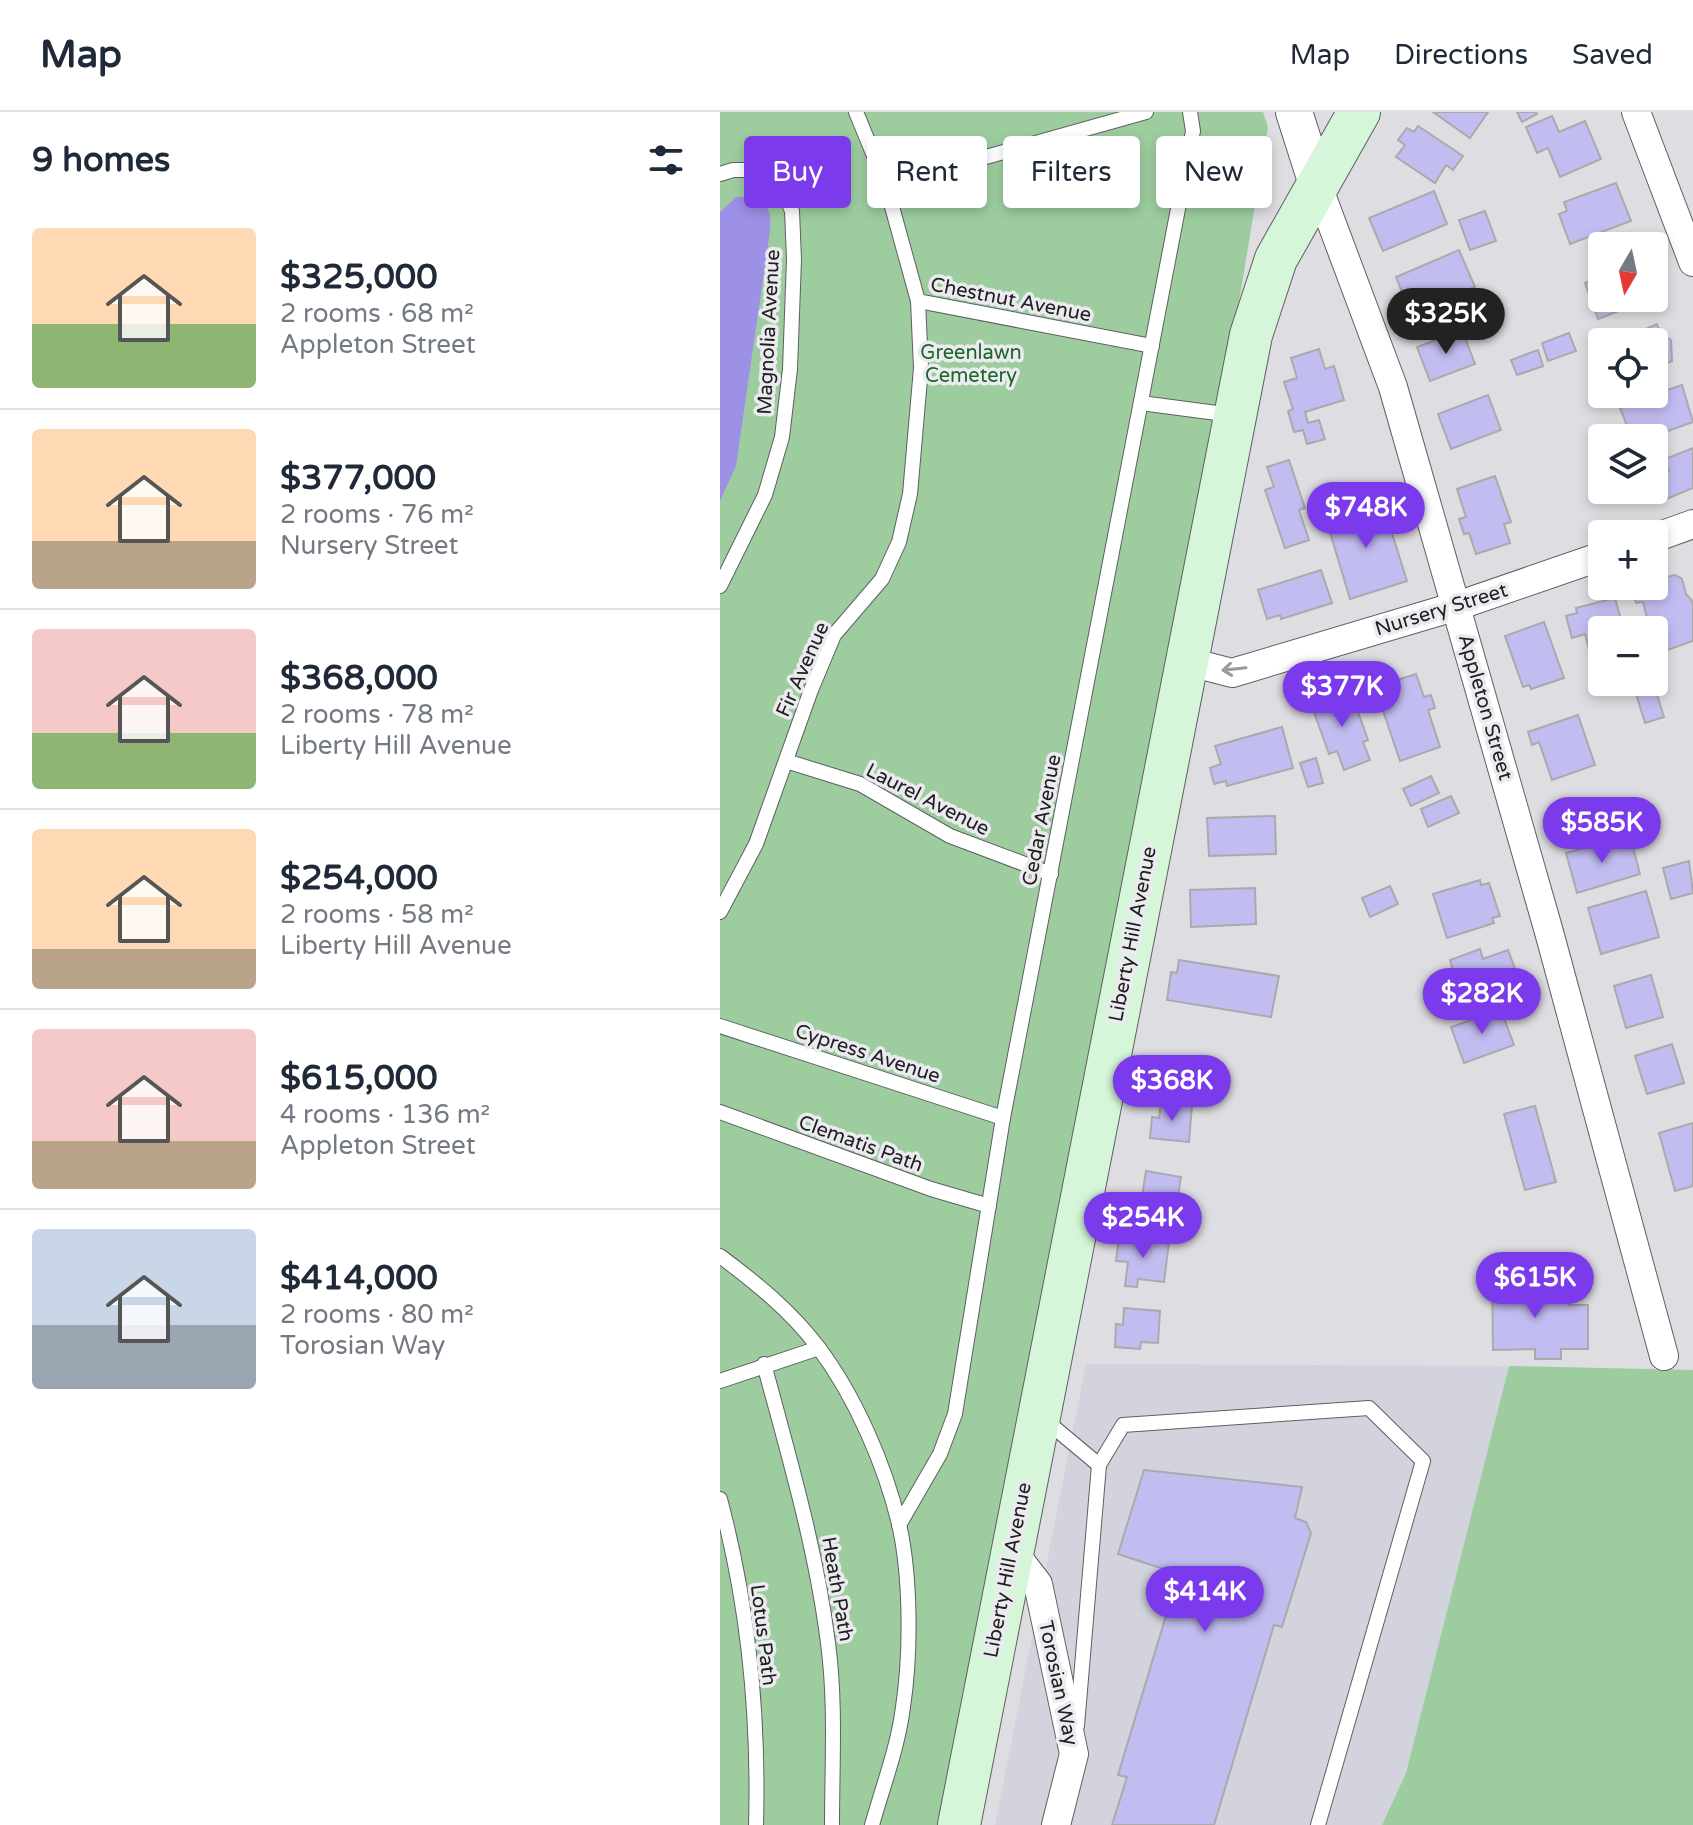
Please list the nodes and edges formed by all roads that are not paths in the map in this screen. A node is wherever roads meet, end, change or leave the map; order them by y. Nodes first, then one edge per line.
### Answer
1 (856, 112) edge
2 (1146, 112) edge
3 (1190, 112) edge
4 (1294, 112) edge
5 (1359, 112) edge
6 (1636, 112) edge
7 (867, 139) edge
8 (987, 157) edge
9 (720, 174) edge
10 (1317, 184) junction
11 (892, 208) edge
12 (1693, 262) edge
13 (918, 301) junction
14 (1152, 346) junction
15 (1141, 403) junction
16 (1235, 416) junction
17 (1693, 524) edge
18 (1668, 533) edge
19 (1588, 561) edge
20 (720, 586) edge
21 (1457, 606) junction
22 (1186, 661) junction
23 (786, 761) junction
24 (1051, 874) junction
25 (720, 912) edge
26 (720, 1026) edge
27 (720, 1112) edge
28 (1003, 1118) junction
29 (989, 1206) junction
30 (720, 1256) edge
31 (819, 1348) junction
32 (1664, 1356) dead end
33 (764, 1364) junction
34 (720, 1381) edge
35 (1038, 1414) junction
36 (1099, 1465) junction
37 (720, 1499) edge
38 (899, 1525) junction
39 (1011, 1549) junction
40 (1074, 1754) junction
41 (756, 1825) edge
42 (832, 1825) edge
43 (872, 1825) edge
44 (959, 1825) edge
45 (1056, 1825) edge
46 (1318, 1825) edge

1 - 7 lane, Chestnut Avenue
2 - 8 lane
3 - 14 lane, Cedar Avenue
4 - 10 street, Appleton Street
5 - 10 main road, Liberty Hill Avenue
6 - 12 street
9 - 20 lane, Magnolia Avenue
10 - 16 main road, Liberty Hill Avenue
10 - 21 street, Appleton Street
11 - 13 lane, Chestnut Avenue
13 - 14 lane, Chestnut Avenue
13 - 23 lane, Fir Avenue
14 - 15 lane, Cedar Avenue
15 - 16 lane
15 - 24 lane, Cedar Avenue
16 - 22 main road, Liberty Hill Avenue
17 - 18 street
19 - 21 street, Nursery Street
21 -> 22 street, Nursery Street
21 - 32 street, Appleton Street
22 - 35 main road, Liberty Hill Avenue
23 - 24 lane, Laurel Avenue
23 - 25 lane, Fir Avenue
24 - 28 lane, Cedar Avenue
26 - 28 lane, Cypress Avenue
27 - 29 lane, Clematis Path
28 - 29 lane, Cedar Avenue
29 - 38 lane, Cedar Avenue
30 - 31 lane
31 - 33 lane
31 - 38 lane
33 - 34 lane
33 - 42 lane, Heath Path
35 - 36 lane
35 - 39 main road, Liberty Hill Avenue
36 - 40 lane
36 - 46 lane
37 - 41 lane, Lotus Path
38 - 43 lane
39 - 40 street, Torosian Way
39 - 44 main road, Liberty Hill Avenue
40 - 45 street, Torosian Way

